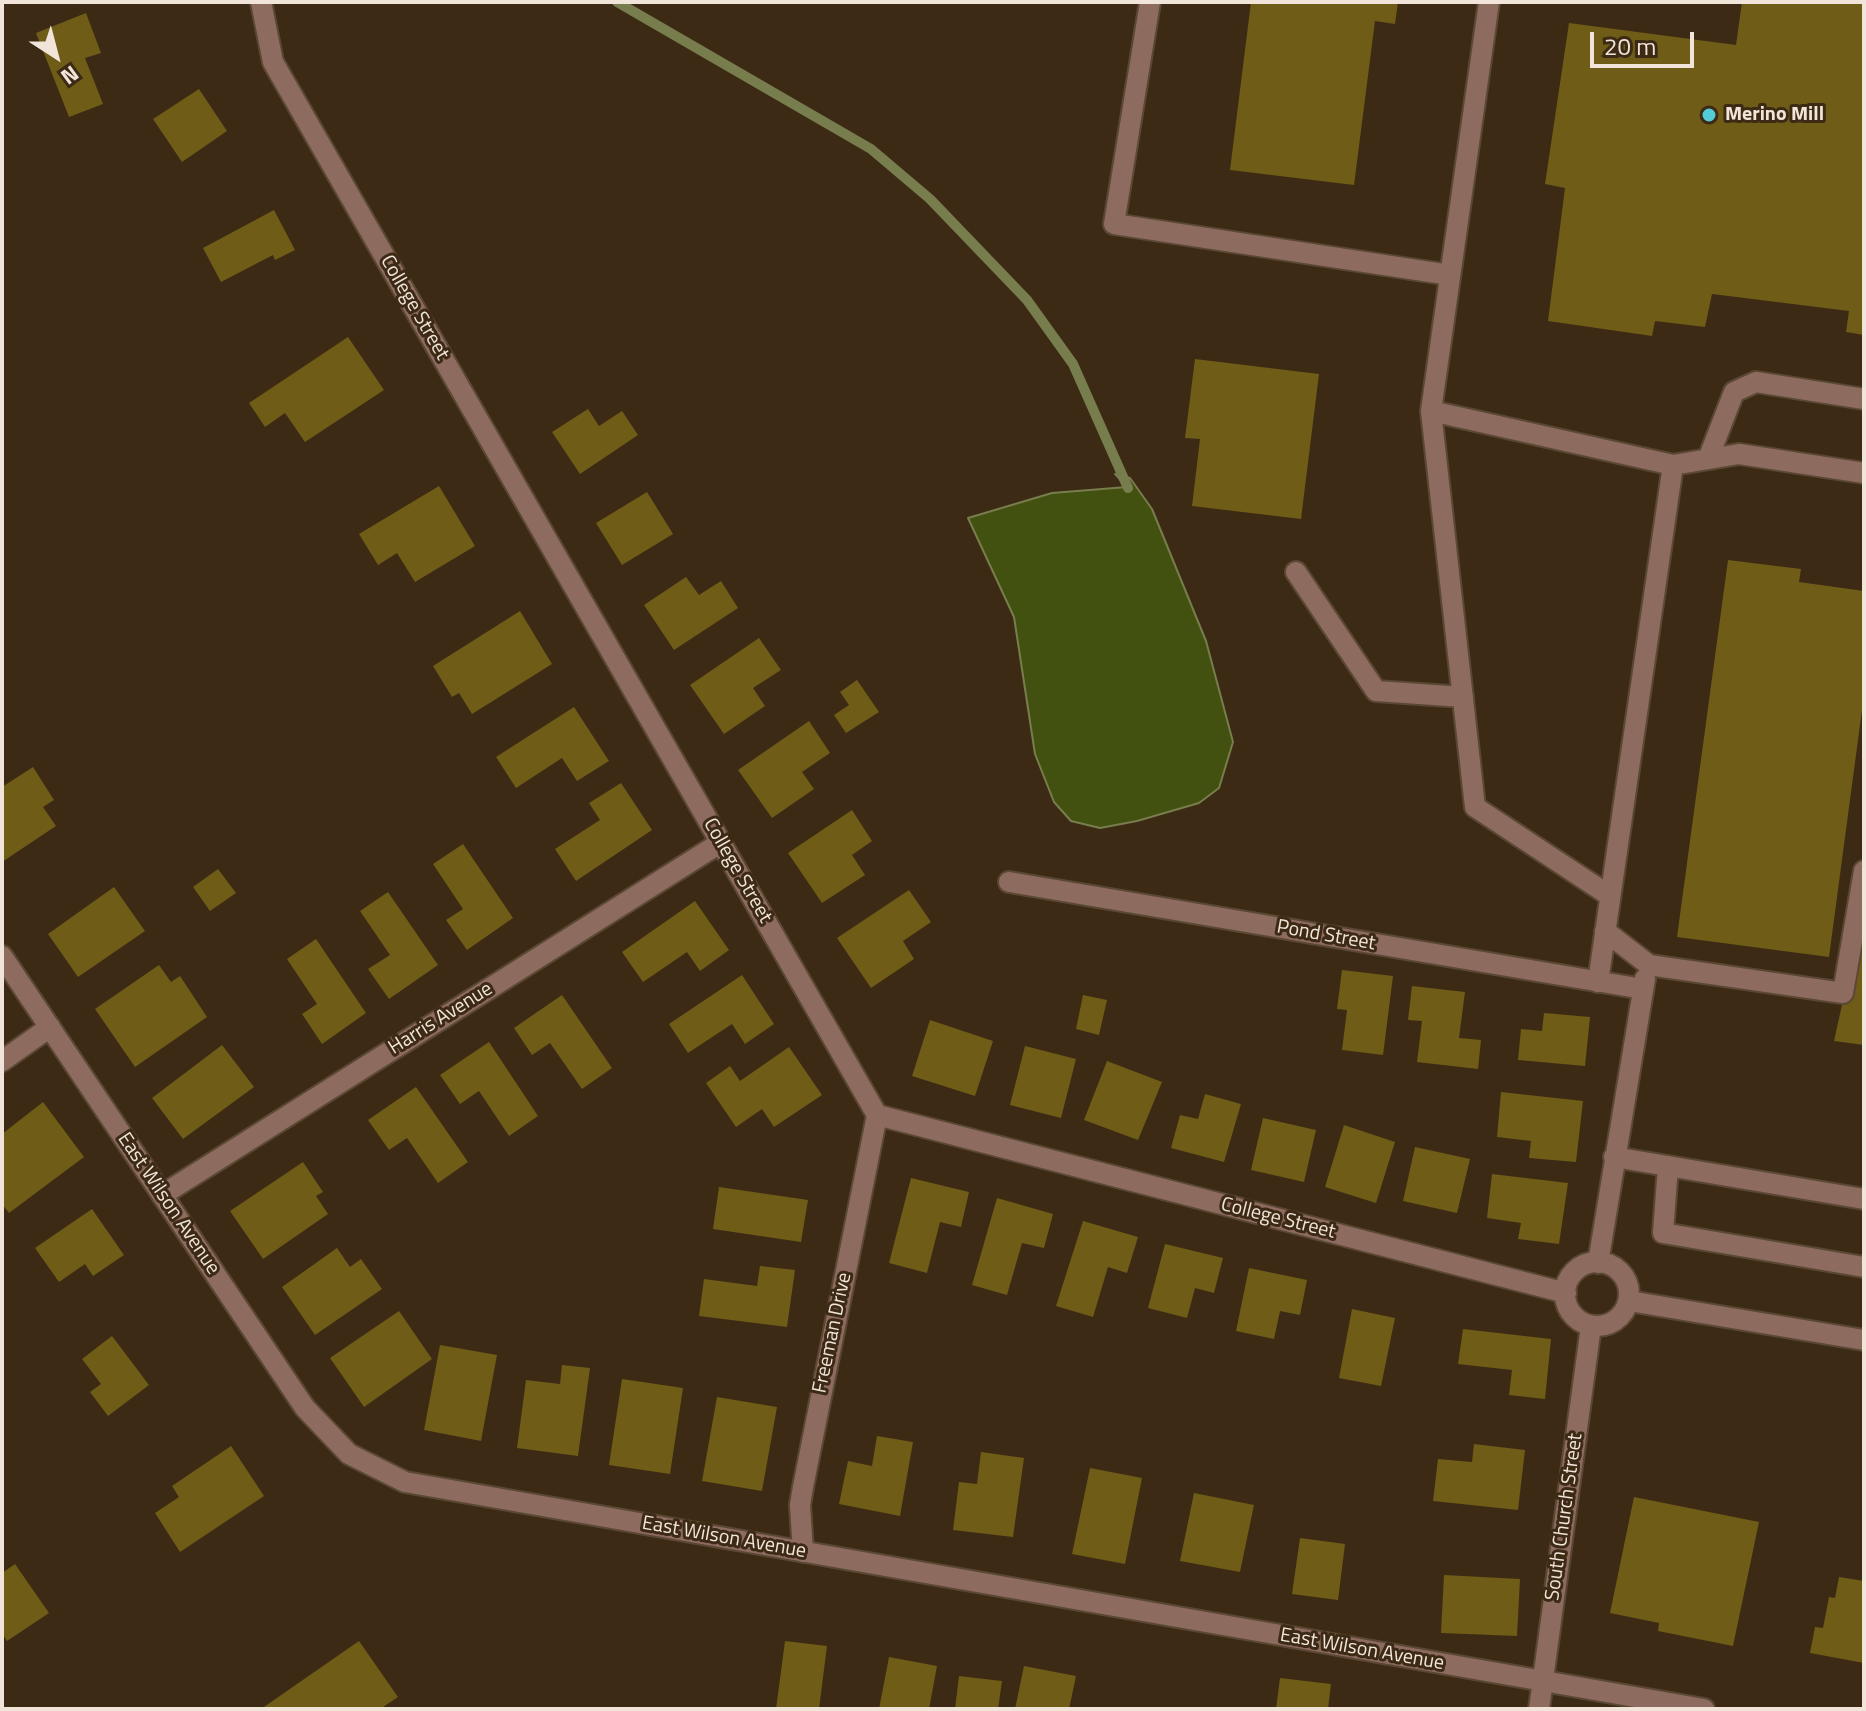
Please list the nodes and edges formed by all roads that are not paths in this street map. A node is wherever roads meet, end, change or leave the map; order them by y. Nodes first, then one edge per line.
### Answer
1 (261, 2) edge
2 (1150, 2) edge
3 (1489, 2) edge
4 (1450, 275) junction
5 (1864, 399) edge
6 (1431, 411) junction
7 (1708, 459) junction
8 (1673, 465) junction
9 (1864, 473) edge
10 (1296, 572) dead end
11 (1463, 697) junction
12 (720, 843) junction
13 (1864, 871) edge
14 (1009, 882) dead end
15 (1610, 896) junction
16 (1605, 931) junction
17 (2, 956) edge
18 (1649, 965) junction
19 (1598, 982) junction
20 (1643, 989) junction
21 (50, 1027) junction
22 (2, 1061) edge
23 (877, 1115) junction
24 (1614, 1157) junction
25 (1668, 1166) junction
26 (162, 1195) junction
27 (1864, 1199) edge
28 (1598, 1263) junction
29 (1864, 1267) edge
30 (1566, 1293) junction
31 (1629, 1301) junction
32 (1591, 1326) junction
33 (1864, 1340) edge
34 (803, 1552) junction
35 (1543, 1682) junction
36 (1539, 1709) edge
37 (1704, 1709) edge

1 - 12 street, College Street
2 - 4 street
3 - 4 street
4 - 6 street
5 - 7 street
6 - 8 street
6 - 11 street
7 - 8 street
7 - 9 street
8 - 15 street
10 - 11 street
11 - 15 street
12 - 23 street, College Street
12 - 26 street, Harris Avenue
13 - 18 street
14 - 19 street, Pond Street
15 - 16 street
16 - 18 street
16 - 19 street
17 - 21 street, East Wilson Avenue
18 - 20 street
19 - 20 street, Pond Street
20 - 24 street
21 - 22 street
21 - 26 street, East Wilson Avenue
23 - 30 street, College Street
23 - 34 street, Freeman Drive
24 - 25 street
24 - 28 street
25 - 27 street
25 - 29 street
26 - 34 street, East Wilson Avenue
28 - 30 street
28 - 31 street
30 - 32 street
31 - 32 street
31 - 33 street
32 - 35 street, South Church Street
34 - 35 street, East Wilson Avenue
35 - 36 street, South Church Street
35 - 37 street, East Wilson Avenue

